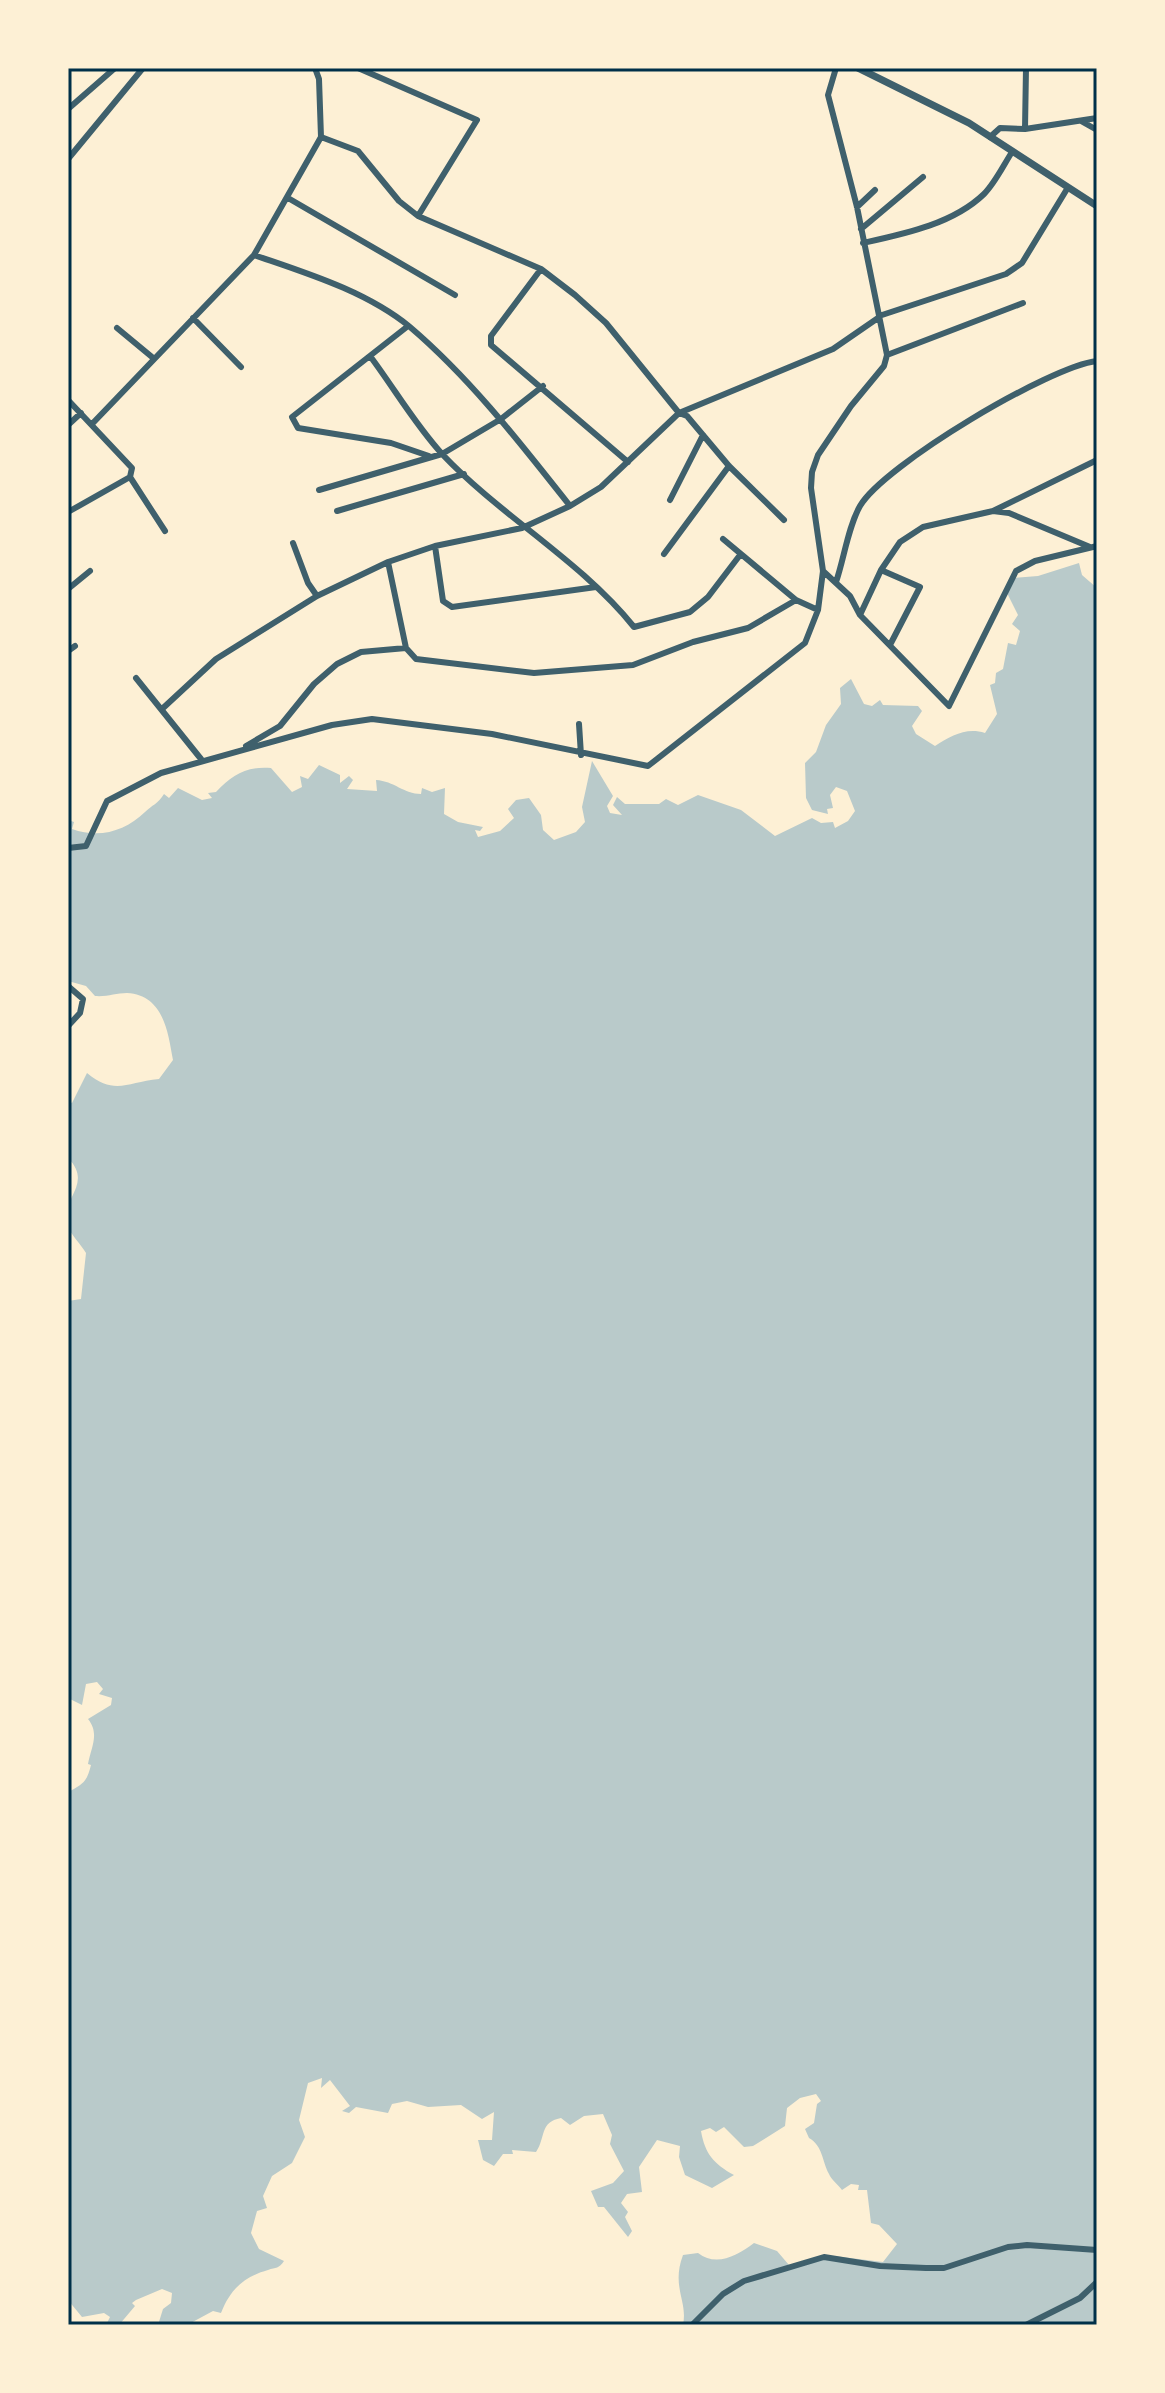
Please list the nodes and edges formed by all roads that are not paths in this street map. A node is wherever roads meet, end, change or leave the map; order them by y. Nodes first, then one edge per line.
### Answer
1 (115, 68) edge
2 (143, 68) edge
3 (315, 68) edge
4 (358, 68) edge
5 (836, 68) edge
6 (860, 68) edge
7 (1026, 68) edge
8 (68, 109) edge
9 (1097, 118) edge
10 (1081, 121) junction
11 (1025, 129) junction
12 (1097, 130) edge
13 (321, 137) junction
14 (990, 137) junction
15 (1012, 152) junction
16 (68, 159) edge
17 (923, 177) dead end
18 (1067, 189) junction
19 (875, 190) dead end
20 (288, 198) junction
21 (1097, 206) edge
22 (857, 207) junction
23 (418, 216) junction
24 (861, 229) junction
25 (863, 243) junction
26 (254, 255) junction
27 (541, 269) junction
28 (455, 295) dead end
29 (1023, 303) dead end
30 (880, 316) junction
31 (193, 318) junction
32 (408, 326) junction
33 (117, 328) dead end
34 (887, 355) junction
35 (370, 356) junction
36 (152, 357) junction
37 (1097, 361) edge
38 (241, 367) dead end
39 (543, 386) junction
40 (68, 400) edge
41 (81, 413) junction
42 (679, 413) junction
43 (501, 419) junction
44 (92, 424) junction
45 (68, 425) edge
46 (703, 435) junction
47 (442, 454) junction
48 (429, 456) junction
49 (1097, 460) edge
50 (628, 462) junction
51 (729, 466) junction
52 (464, 474) junction
53 (130, 477) junction
54 (319, 490) dead end
55 (670, 500) dead end
56 (570, 506) junction
57 (337, 511) dead end
58 (993, 511) junction
59 (68, 512) edge
60 (784, 520) dead end
61 (522, 528) junction
62 (165, 531) dead end
63 (723, 539) dead end
64 (293, 543) dead end
65 (435, 546) junction
66 (1095, 547) edge
67 (664, 554) dead end
68 (740, 555) junction
69 (388, 562) junction
70 (881, 570) junction
71 (90, 571) dead end
72 (823, 571) junction
73 (836, 582) junction
74 (596, 587) junction
75 (68, 589) edge
76 (317, 596) junction
77 (796, 600) junction
78 (818, 610) junction
79 (860, 615) junction
80 (891, 643) junction
81 (406, 648) junction
82 (136, 678) dead end
83 (162, 709) junction
84 (579, 724) dead end
85 (232, 753) junction
86 (581, 755) junction
87 (201, 759) junction
88 (68, 848) edge
89 (68, 986) edge
90 (70, 1022) edge
91 (1097, 2250) edge
92 (1097, 2282) edge
93 (692, 2325) edge
94 (1026, 2325) edge

1 - 8 street
2 - 16 street
3 - 13 street
4 - 23 street
5 - 22 street
6 - 14 street
7 - 11 street
9 - 10 street
10 - 11 street
10 - 12 street
11 - 14 street
13 - 20 street
13 - 23 street
14 - 15 street
15 - 18 street
15 - 25 street
17 - 24 street
18 - 21 street
18 - 30 street
19 - 22 street
20 - 26 street
20 - 28 street
22 - 24 street
23 - 27 street
24 - 25 street
25 - 30 street
26 - 31 street
26 - 32 street
27 - 39 street
27 - 42 street
29 - 34 street
30 - 34 street
30 - 42 street
31 - 36 street
31 - 38 street
32 - 35 street
32 - 43 street
33 - 36 street
34 - 72 street
35 - 47 street
35 - 48 street
36 - 44 street
37 - 73 street
39 - 43 street
39 - 50 street
40 - 41 street
41 - 44 street
41 - 45 street
42 - 46 street
42 - 50 street
43 - 47 street
43 - 56 street
44 - 53 street
46 - 51 street
46 - 55 street
47 - 48 street
47 - 52 street
48 - 54 street
49 - 58 street
50 - 56 street
51 - 60 street
51 - 67 street
52 - 57 street
52 - 61 street
53 - 59 street
53 - 62 street
56 - 61 street
58 - 66 street
58 - 70 street
61 - 65 street
61 - 74 street
63 - 68 street
64 - 76 street
65 - 69 street
65 - 74 street
66 - 80 street
68 - 74 street
68 - 77 street
69 - 76 street
69 - 81 street
70 - 79 street
70 - 80 street
71 - 75 street
72 - 73 street
72 - 78 street
73 - 79 street
76 - 83 street
77 - 78 street
77 - 81 street
78 - 86 street
79 - 80 street
81 - 85 street
82 - 83 street
83 - 87 street
84 - 86 street
85 - 86 street
85 - 87 street
87 - 88 street
89 - 90 street
91 - 93 street
92 - 94 street

